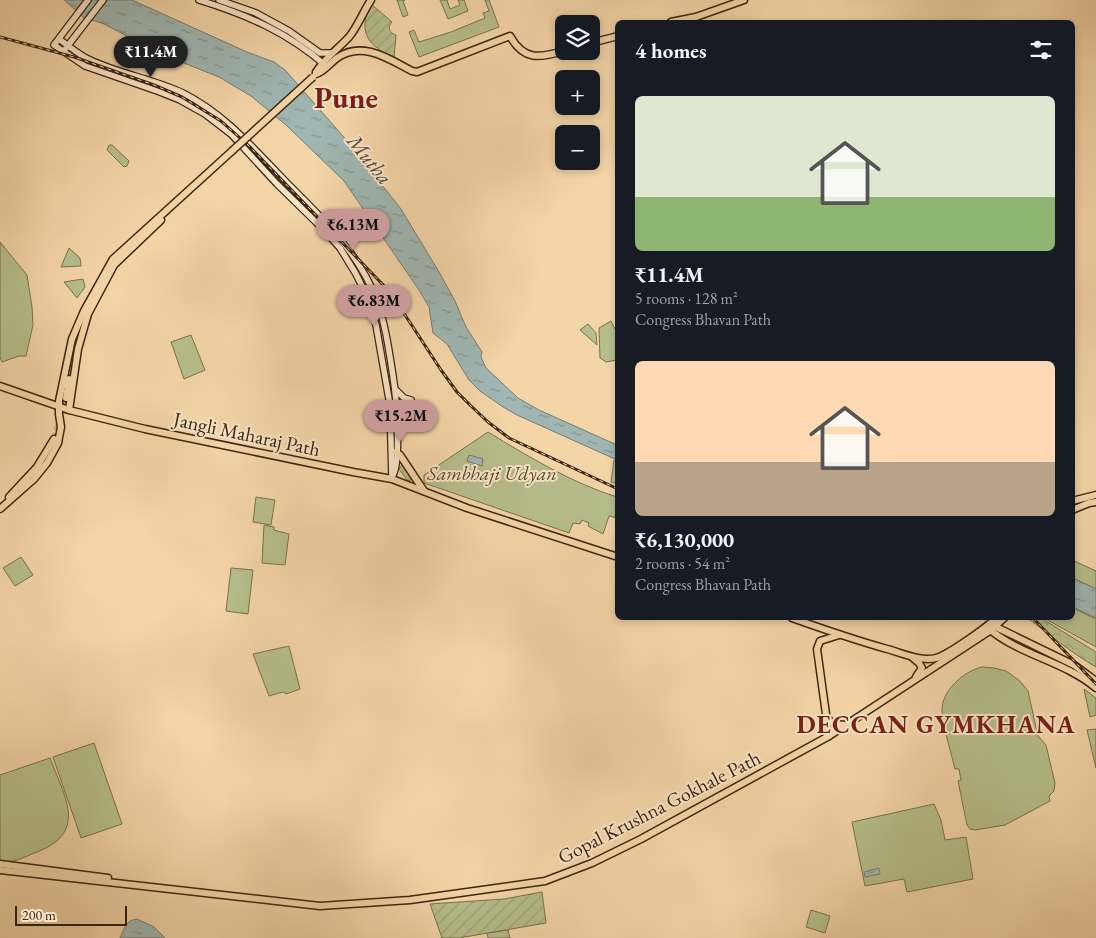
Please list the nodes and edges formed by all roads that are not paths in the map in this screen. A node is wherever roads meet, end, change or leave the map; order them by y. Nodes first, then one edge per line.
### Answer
1 (88, 0) edge
2 (103, 0) edge
3 (199, 0) edge
4 (219, 0) edge
5 (371, 0) edge
6 (744, 0) edge
7 (255, 16) junction
8 (681, 20) edge
9 (61, 36) junction
10 (615, 37) edge
11 (348, 38) junction
12 (600, 41) edge
13 (340, 45) junction
14 (68, 46) junction
15 (358, 50) junction
16 (63, 52) junction
17 (346, 52) junction
18 (332, 53) junction
19 (555, 54) edge
20 (325, 65) junction
21 (166, 212) junction
22 (88, 314) junction
23 (0, 386) edge
24 (395, 388) junction
25 (66, 398) tunnel mouth
26 (411, 400) dead end
27 (58, 406) junction
28 (408, 407) dead end
29 (69, 410) junction
30 (397, 422) junction
31 (54, 439) tunnel mouth
32 (396, 452) junction
33 (392, 478) junction
34 (426, 493) junction
35 (1096, 499) edge
36 (1075, 501) edge
37 (0, 507) edge
38 (1075, 509) edge
39 (615, 556) edge
40 (798, 620) edge
41 (1005, 620) edge
42 (993, 624) edge
43 (840, 634) junction
44 (981, 636) junction
45 (1005, 636) junction
46 (908, 655) junction
47 (1096, 681) edge
48 (910, 683) junction
49 (1096, 688) edge
50 (827, 719) junction
51 (847, 725) junction
52 (829, 736) junction
53 (0, 864) edge
54 (0, 870) edge
55 (184, 890) junction

1 - 9 main road
2 - 14 main road
3 - 7 main road
4 - 7 main road
5 - 11 main road
6 - 8 main road
7 - 18 main road
7 - 20 main road
9 - 14 main road
9 - 16 main road
10 - 12 main road
11 - 13 main road
11 - 15 main road
13 - 17 main road
13 - 18 main road
14 - 16 main road
14 - 24 main road
15 - 17 main road
15 - 19 main road
16 - 33 main road
17 - 20 main road
18 - 20 main road
20 - 21 main road, bridge
21 - 22 main road
21 - 27 main road
22 - 25 main road
22 - 29 main road
23 - 27 main road, Jangli Maharaj Path
24 - 26 main road
24 - 30 main road
27 - 29 main road, Jangli Maharaj Path
27 - 37 main road
28 - 30 main road
29 - 33 main road, Jangli Maharaj Path
30 - 32 main road
31 - 37 main road
32 - 33 main road
32 - 34 main road
33 - 34 main road, Jangli Maharaj Path
34 - 39 main road, Jangli Maharaj Path
35 - 36 main road
35 - 38 main road
40 - 43 main road
41 - 45 main road
42 - 44 main road, Gopal Krushna Gokhale Path
42 - 45 main road
42 - 46 main road
43 - 46 main road
43 - 50 main road
44 - 45 main road
44 - 48 main road, Gopal Krushna Gokhale Path
45 - 47 main road
45 - 49 main road
46 - 48 main road
48 - 51 main road, Gopal Krushna Gokhale Path
50 - 51 main road
50 - 52 main road
51 - 52 main road, Gopal Krushna Gokhale Path
52 - 55 main road, Gopal Krushna Gokhale Path
53 - 55 main road, Gopal Krushna Gokhale Path
54 - 55 main road, Gopal Krushna Gokhale Path

